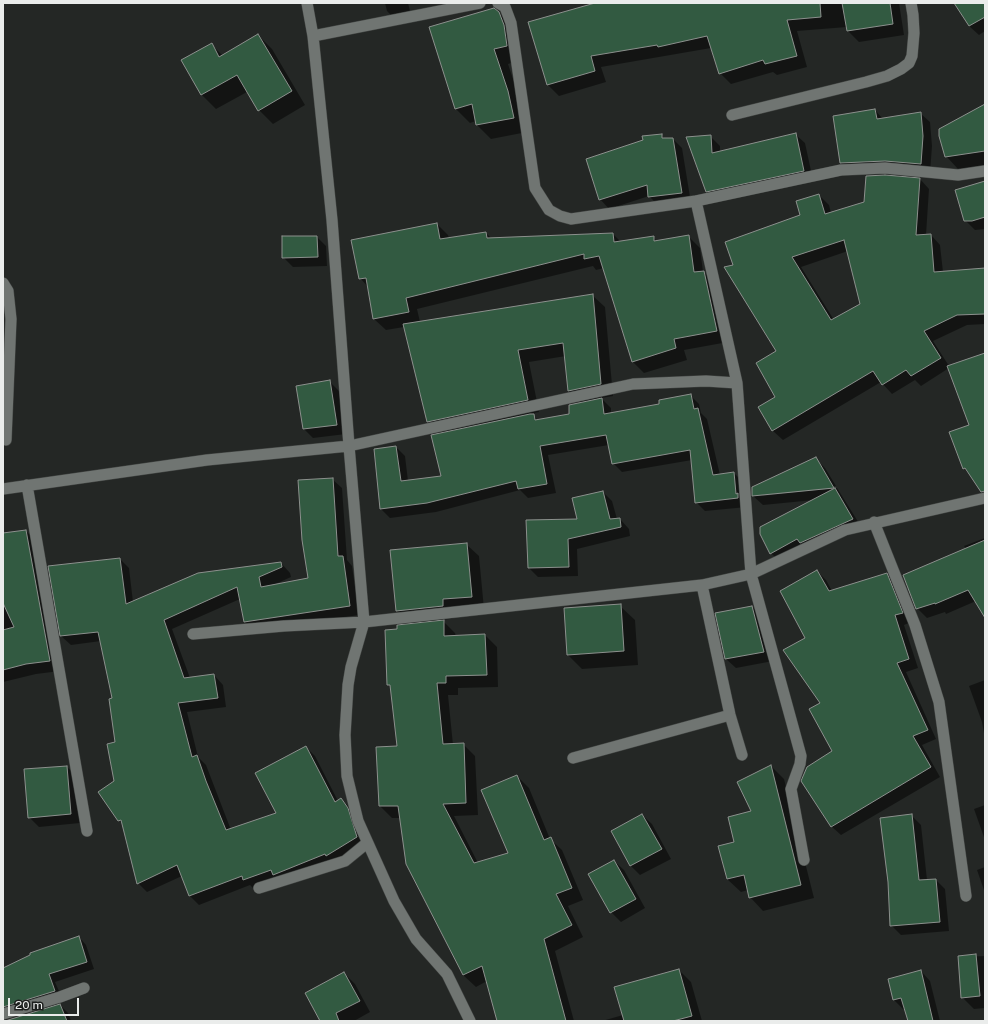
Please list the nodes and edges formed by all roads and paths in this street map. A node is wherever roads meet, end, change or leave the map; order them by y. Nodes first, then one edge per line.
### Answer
1 (307, 3) edge
2 (480, 3) edge
3 (498, 3) edge
4 (911, 3) edge
5 (313, 36) junction
6 (732, 115) dead end
7 (985, 171) edge
8 (696, 201) junction
9 (3, 283) edge
10 (737, 383) junction
11 (6, 440) dead end
12 (349, 446) junction
13 (27, 485) junction
14 (3, 489) edge
15 (985, 498) edge
16 (874, 522) junction
17 (751, 574) junction
18 (702, 585) junction
19 (364, 622) junction
20 (193, 634) dead end
21 (730, 715) junction
22 (742, 755) dead end
23 (573, 758) dead end
24 (87, 831) dead end
25 (367, 843) junction
26 (804, 860) dead end
27 (259, 888) dead end
28 (966, 896) dead end
29 (84, 988) dead end
30 (3, 1014) edge
31 (470, 1021) edge

1 - 5 street
2 - 5 street
3 - 8 street
4 - 6 street
5 - 12 street
7 - 8 street
8 - 10 street
9 - 11 street
10 - 12 street
10 - 17 street
12 - 13 street
12 - 19 street
13 - 14 street
13 - 24 street
15 - 16 street
16 - 17 street
16 - 28 street
17 - 18 street
17 - 26 street
18 - 19 street
18 - 21 street
19 - 20 street
19 - 25 street
21 - 22 street
21 - 23 street
25 - 27 street
25 - 31 street
29 - 30 street

